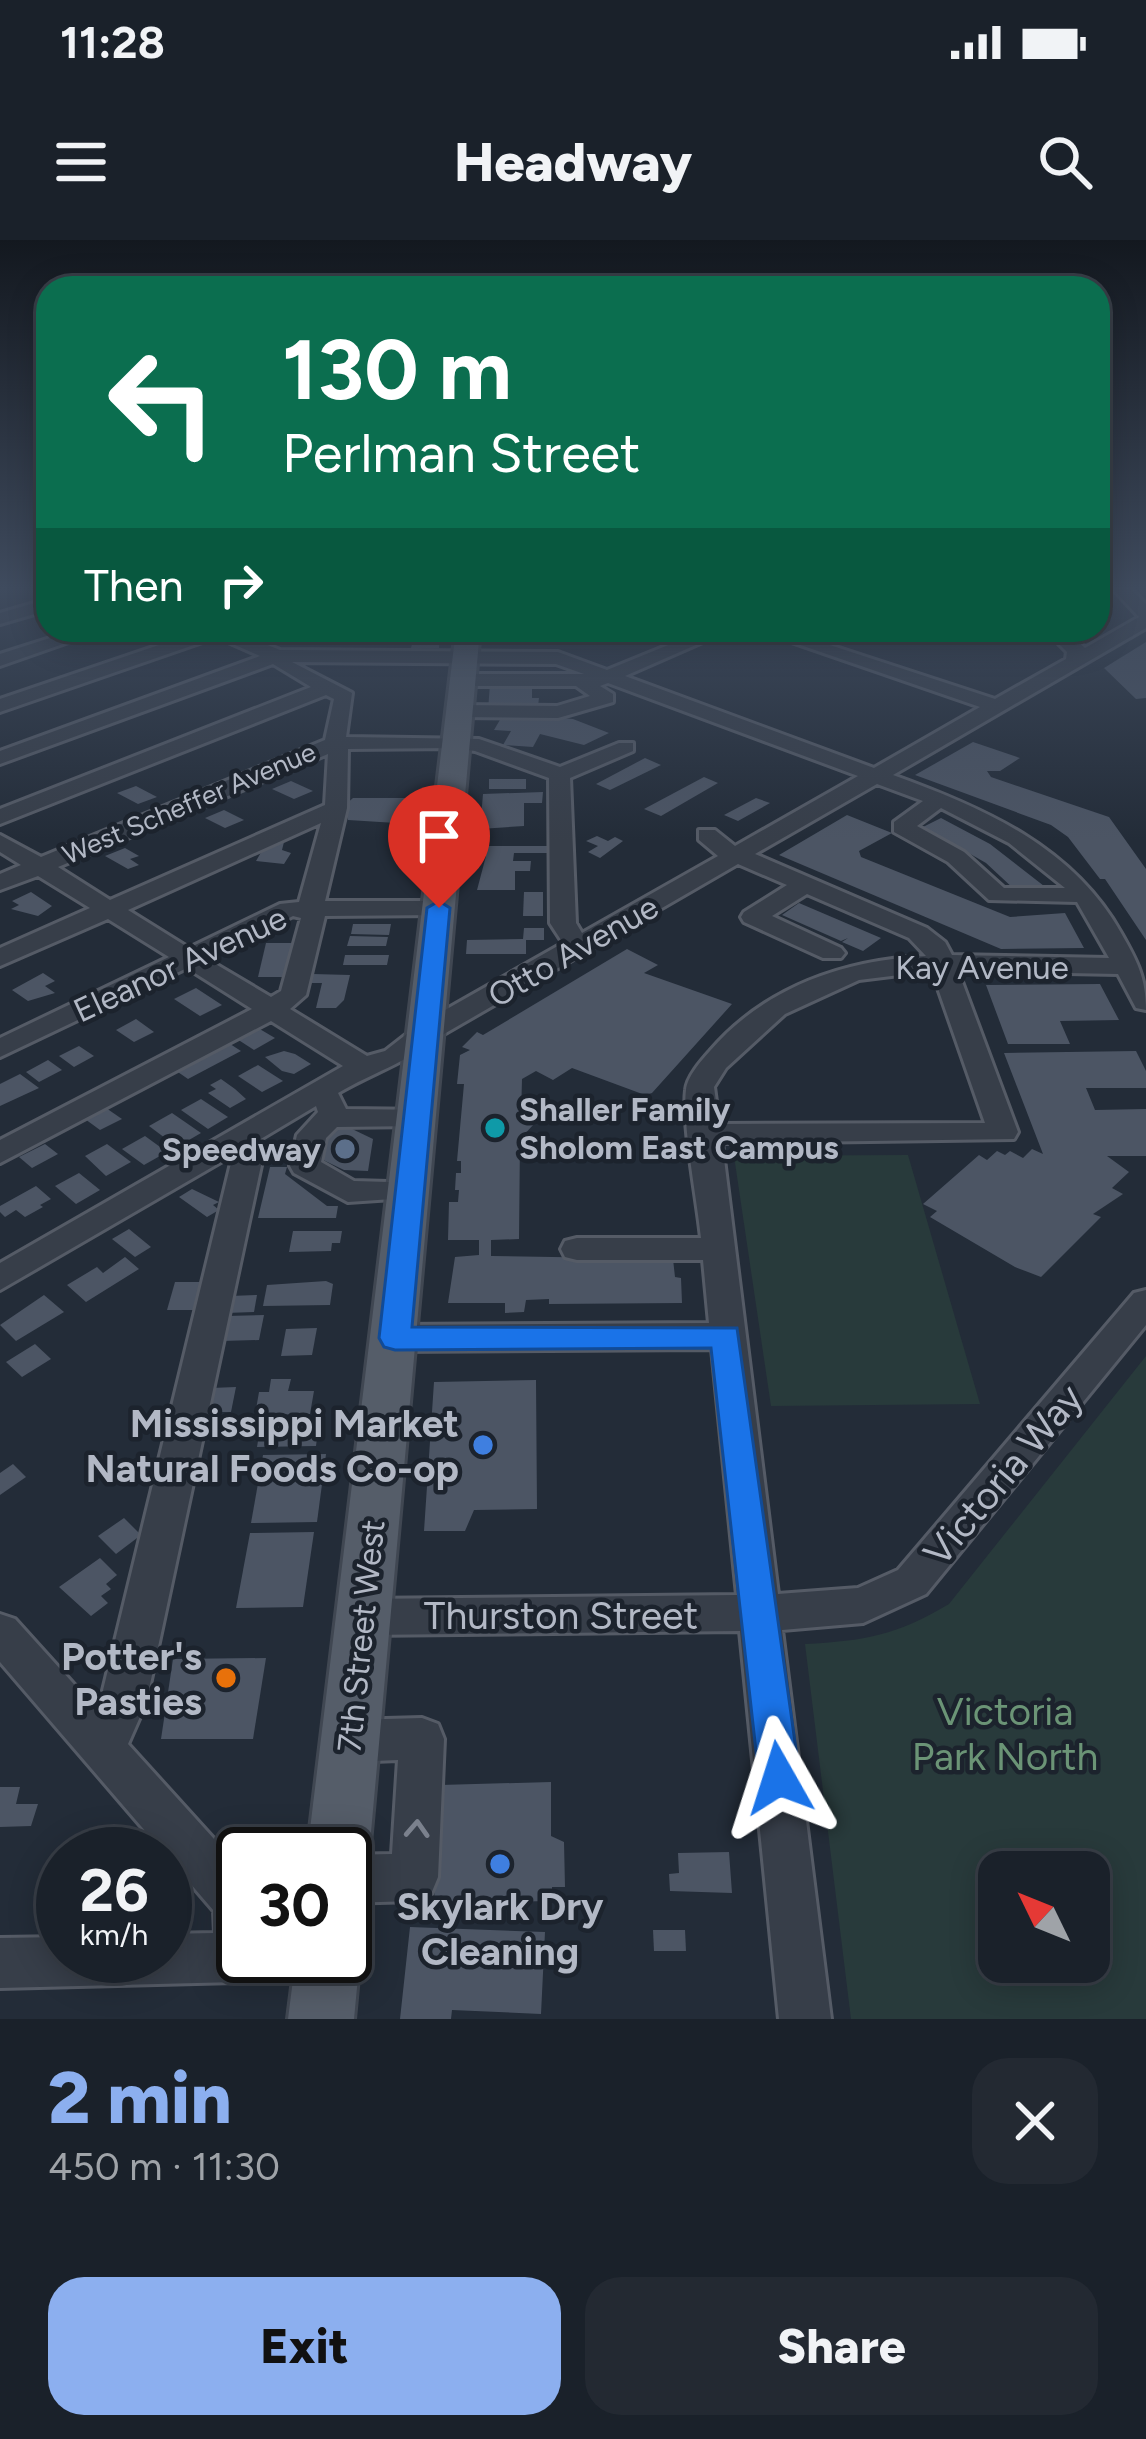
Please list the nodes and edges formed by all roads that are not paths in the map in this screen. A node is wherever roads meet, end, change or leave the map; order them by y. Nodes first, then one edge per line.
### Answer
1 (95, 673) edge
2 (231, 673) edge
3 (302, 673) edge
4 (428, 673) edge
5 (503, 673) edge
6 (584, 673) edge
7 (636, 673) edge
8 (896, 673) edge
9 (1053, 673) edge
10 (462, 684) edge
11 (330, 686) junction
12 (608, 687) junction
13 (0, 706) edge
14 (996, 706) junction
15 (335, 743) junction
16 (626, 747) dead end
17 (0, 758) edge
18 (558, 774) junction
19 (875, 776) junction
20 (940, 800) junction
21 (336, 808) junction
22 (0, 817) edge
23 (707, 835) dead end
24 (0, 842) edge
25 (740, 856) junction
26 (40, 866) junction
27 (0, 883) edge
28 (804, 885) junction
29 (1086, 896) junction
30 (308, 906) junction
31 (439, 908) junction
32 (110, 909) junction
33 (579, 948) junction
34 (832, 952) dead end
35 (0, 958) edge
36 (188, 958) junction
37 (945, 965) junction
38 (1127, 966) junction
39 (1146, 1002) edge
40 (272, 1010) junction
41 (427, 1032) junction
42 (0, 1049) edge
43 (363, 1066) junction
44 (327, 1104) junction
45 (418, 1117) junction
46 (703, 1134) junction
47 (243, 1135) junction
48 (0, 1153) edge
49 (410, 1190) junction
50 (577, 1249) dead end
51 (716, 1249) junction
52 (0, 1278) edge
53 (1146, 1302) edge
54 (725, 1336) junction
55 (395, 1338) junction
56 (761, 1613) junction
57 (361, 1617) junction
58 (0, 1632) edge
59 (349, 1741) junction
60 (104, 1750) junction
61 (341, 1827) edge
62 (216, 1877) edge
63 (372, 1878) edge
64 (216, 1957) edge
65 (0, 1963) edge
66 (325, 1983) edge
67 (321, 2019) edge
68 (805, 2019) edge

1 - 13 street
2 - 17 street
3 - 11 street
4 - 10 street
5 - 10 street
6 - 12 street
7 - 12 street
8 - 14 street
9 - 14 street, Otto Avenue
10 - 12 street
10 - 12 street
10 - 15 street, West Scheffer Avenue
10 - 18 street
10 - 31 main road, 7th Street West
11 - 15 street
11 - 22 street
12 - 19 street
14 - 19 street, Otto Avenue
15 - 21 street
15 - 26 street, West Scheffer Avenue
16 - 18 street
18 - 33 street
19 - 20 street
19 - 25 street, Otto Avenue
20 - 29 street
20 - 29 street
21 - 30 street
21 - 32 street
23 - 25 street
24 - 26 street
25 - 28 street
25 - 33 street, Otto Avenue
26 - 27 street, West Scheffer Avenue
26 - 32 street
28 - 34 street
28 - 37 street
29 - 38 street
30 - 31 street, Eleanor Avenue
30 - 36 street, Eleanor Avenue
30 - 40 street
31 - 41 main road, 7th Street West
32 - 35 street
32 - 36 street
33 - 41 street, Otto Avenue
36 - 40 street
36 - 42 street, Eleanor Avenue
37 - 38 street, Kay Avenue
37 - 46 street, Kay Avenue
37 - 46 street
38 - 39 street
40 - 43 street
40 - 48 street
41 - 43 street, Otto Avenue
41 - 45 main road, 7th Street West
43 - 44 street, Otto Avenue
44 - 45 street
44 - 47 street, Otto Avenue
44 - 49 street
45 - 49 main road, 7th Street West
46 - 51 street, Kay Avenue
47 - 52 street, Otto Avenue
47 - 60 street
49 - 55 main road, 7th Street West
50 - 51 street
51 - 54 street, Kay Avenue
53 - 56 street, Victoria Way
54 - 55 street
54 - 56 street, Kay Avenue
55 - 57 main road, 7th Street West
56 - 57 street, Thurston Street
56 - 68 street, Kay Avenue
57 - 59 main road, 7th Street West
58 - 60 street
59 - 61 main road, 7th Street West
63 -> 59 street
60 - 62 street
64 - 65 street
66 - 67 main road

